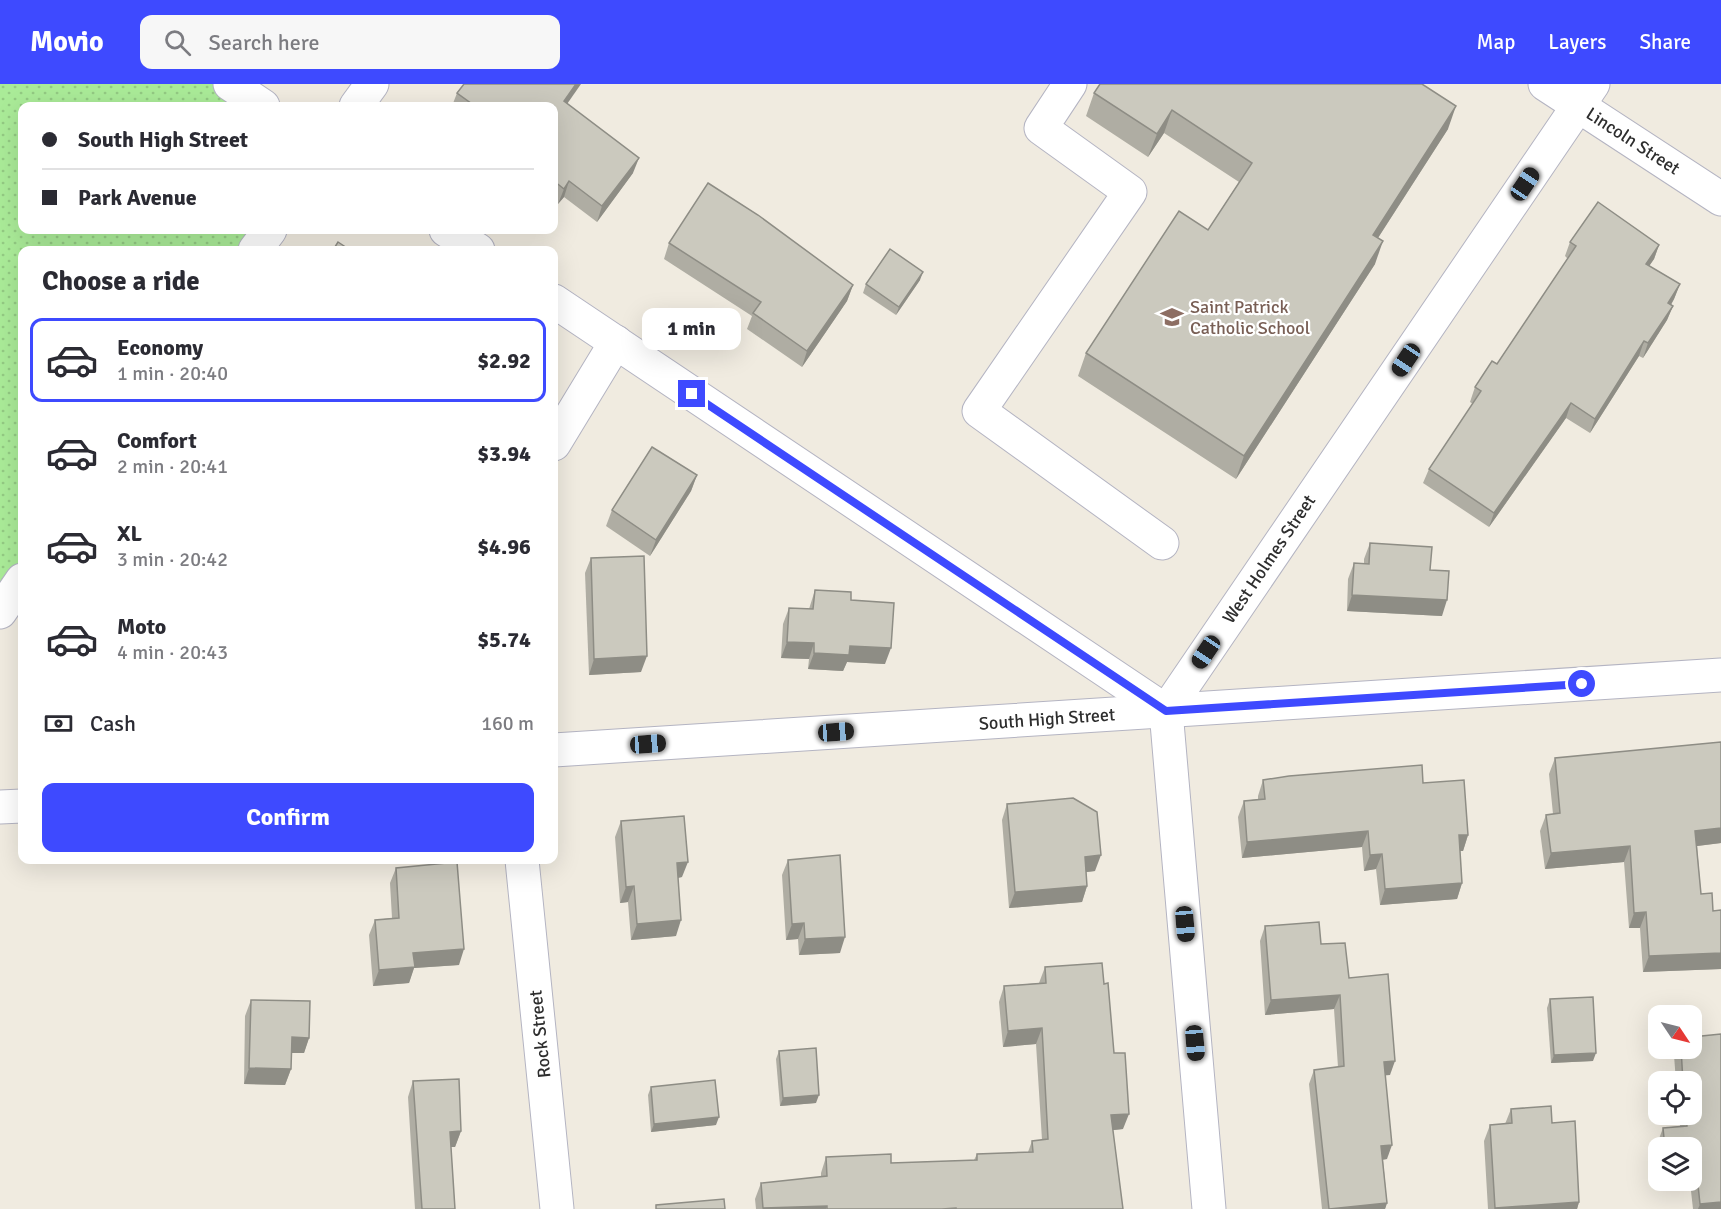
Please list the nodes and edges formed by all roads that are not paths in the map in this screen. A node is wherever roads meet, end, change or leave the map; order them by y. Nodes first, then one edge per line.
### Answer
1 (230, 84) edge
2 (372, 84) edge
3 (1070, 84) edge
4 (1545, 84) edge
5 (1586, 95) edge
6 (257, 102) edge
7 (359, 102) edge
8 (1721, 199) edge
9 (452, 234) edge
10 (472, 246) edge
11 (558, 304) edge
12 (616, 342) junction
13 (558, 437) edge
14 (1162, 543) dead end
15 (18, 586) edge
16 (0, 612) edge
17 (1721, 675) edge
18 (1166, 711) junction
19 (558, 750) edge
20 (18, 806) edge
21 (0, 807) edge
22 (522, 864) edge
23 (557, 1209) edge
24 (1209, 1209) edge

1 - 6 street
2 - 7 street
3 - 14 street
4 - 5 street, Lincoln Street
5 - 8 street, Lincoln Street
5 - 18 street, West Holmes Street
9 - 10 street
11 - 12 street
12 - 13 street
12 - 18 street
15 - 16 street
17 - 18 street, South High Street
18 - 19 street, South High Street
18 - 24 street
20 - 21 street
22 - 23 street, Rock Street

